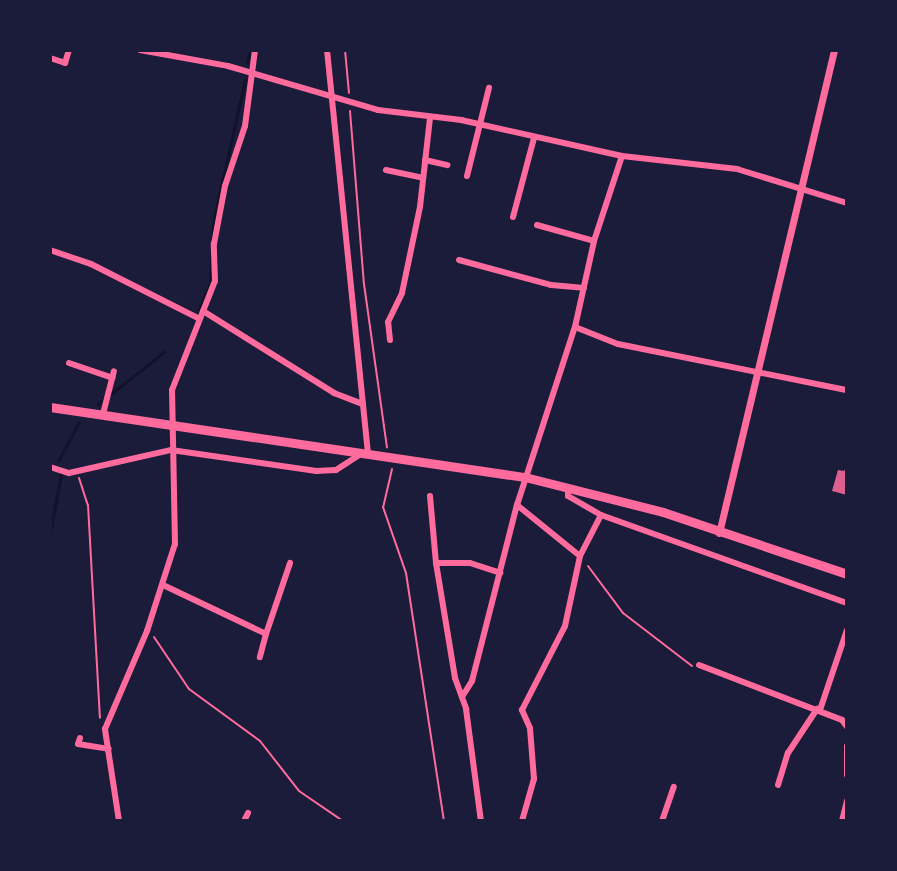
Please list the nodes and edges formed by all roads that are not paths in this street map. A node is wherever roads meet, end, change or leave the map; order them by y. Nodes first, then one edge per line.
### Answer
1 (69, 50) edge
2 (140, 50) edge
3 (255, 50) edge
4 (327, 50) edge
5 (834, 50) edge
6 (50, 58) edge
7 (251, 72) junction
8 (489, 88) dead end
9 (330, 97) junction
10 (430, 118) junction
11 (480, 125) junction
12 (534, 138) junction
13 (622, 156) junction
14 (425, 160) junction
15 (447, 165) dead end
16 (386, 170) dead end
17 (467, 176) dead end
18 (423, 178) junction
19 (801, 190) junction
20 (847, 203) edge
21 (513, 217) dead end
22 (537, 225) dead end
23 (594, 241) junction
24 (50, 250) edge
25 (459, 260) dead end
26 (584, 288) junction
27 (203, 311) junction
28 (198, 318) junction
29 (575, 327) junction
30 (390, 340) dead end
31 (69, 363) dead end
32 (758, 374) junction
33 (847, 390) edge
34 (363, 404) junction
35 (50, 407) edge
36 (105, 409) junction
37 (170, 423) junction
38 (171, 450) junction
39 (366, 452) junction
40 (50, 467) edge
41 (525, 477) junction
42 (568, 487) junction
43 (430, 496) dead end
44 (517, 505) junction
45 (601, 515) junction
46 (719, 533) junction
47 (580, 556) junction
48 (290, 563) dead end
49 (436, 563) junction
50 (500, 573) junction
51 (847, 574) edge
52 (163, 585) junction
53 (847, 603) edge
54 (847, 630) edge
55 (266, 634) junction
56 (260, 657) dead end
57 (699, 665) road end
58 (462, 697) junction
59 (819, 710) junction
60 (847, 727) edge
61 (80, 738) dead end
62 (847, 746) edge
63 (109, 749) junction
64 (847, 775) edge
65 (778, 785) dead end
66 (674, 787) dead end
67 (847, 801) edge
68 (248, 813) dead end
69 (119, 821) edge
70 (244, 821) edge
71 (481, 821) edge
72 (523, 821) edge
73 (662, 821) edge
74 (842, 821) edge

1 - 6 street
2 - 7 street
3 - 7 street
4 - 9 street
5 - 19 street
7 - 9 street
7 - 27 street
8 - 11 street
9 - 10 street
9 - 34 street
10 - 11 street
10 - 14 street
11 - 12 street
11 - 17 street
12 - 13 street
12 - 21 street
13 - 19 street
13 - 23 street
14 - 15 street
14 - 18 street
16 - 18 street
18 - 30 street
19 - 20 street
19 - 32 street
22 - 23 street
23 - 26 street
24 - 28 street
25 - 26 street
26 - 29 street
27 - 28 street
27 - 34 street
28 - 37 street
29 - 32 street
29 - 41 street
31 - 36 street
32 - 33 street
32 - 46 street
34 - 39 street
35 - 36 highway
36 - 37 highway
37 - 38 street
37 - 39 highway
38 - 39 street
38 - 40 street
38 - 52 street
39 - 41 highway
41 - 42 highway
41 - 44 street
42 - 45 street
42 - 46 highway
43 - 49 street
44 - 47 street
44 - 50 street
45 - 47 street
45 - 53 street
46 - 51 highway
47 - 72 street
48 - 55 street
49 - 50 street
49 - 58 street
50 - 58 street
52 - 55 street
52 - 63 street
54 - 59 street
55 - 56 street
57 - 59 street
58 - 71 street
59 - 60 street
59 - 65 street
61 - 63 street
62 - 64 street
63 - 69 street
66 - 73 street
67 - 74 street
68 - 70 street

